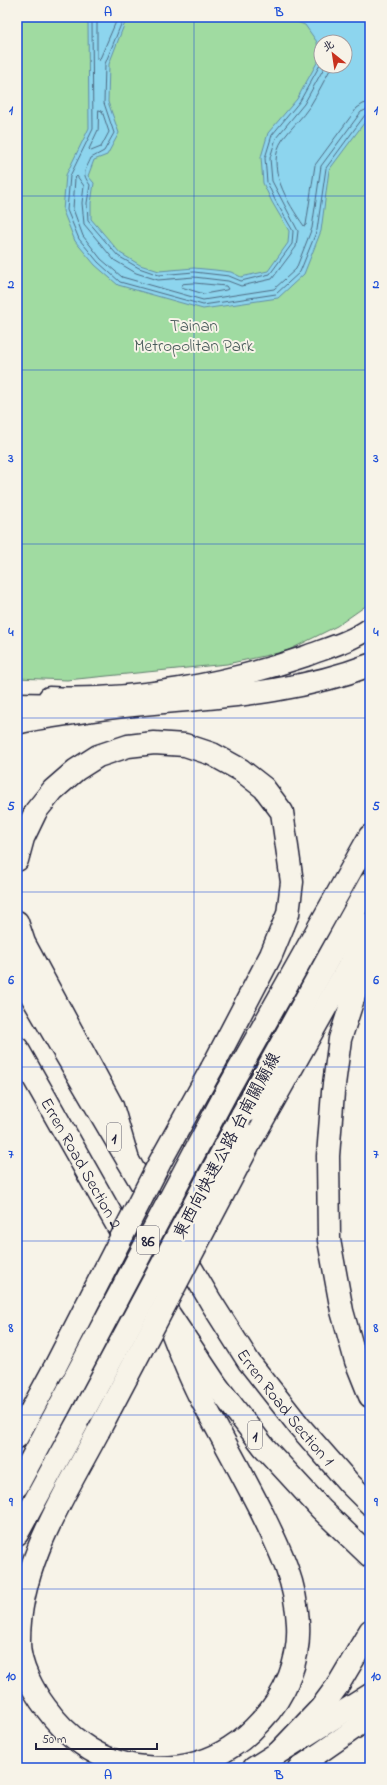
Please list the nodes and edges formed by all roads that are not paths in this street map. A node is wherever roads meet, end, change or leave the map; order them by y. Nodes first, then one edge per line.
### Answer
1 (370, 628) edge
2 (370, 664) edge
3 (17, 694) edge
4 (17, 704) edge
5 (112, 707) junction
6 (17, 723) edge
7 (370, 836) edge
8 (17, 860) edge
9 (370, 883) edge
10 (17, 922) edge
11 (370, 924) edge
12 (370, 957) edge
13 (17, 971) edge
14 (17, 1048) edge
15 (128, 1160) junction
16 (159, 1299) junction
17 (370, 1396) edge
18 (17, 1437) edge
19 (17, 1486) edge
20 (370, 1504) edge
21 (17, 1534) edge
22 (370, 1556) edge
23 (370, 1630) edge
24 (370, 1695) edge
25 (370, 1718) edge
26 (280, 1751) junction
27 (254, 1768) edge
28 (298, 1768) edge

1 - 3 street
2 - 5 main road
4 - 5 main road
5 - 6 main road
7 - 19 main road, 東西向快速公路 台南關廟線 / 86, bridge
8 - 18 main road, bridge
9 - 21 main road, 東西向快速公路 台南關廟線 / 86, bridge
10 - 15 main road
11 - 16 main road, bridge
12 - 17 main road
13 - 15 main road, 1
14 - 16 main road, Erren Road Section 2 / 1
15 - 20 main road, Erren Road Section 1 / 1
16 - 22 main road, 1
23 - 26 main road
24 - 26 main road
25 - 28 street
26 - 27 main road

